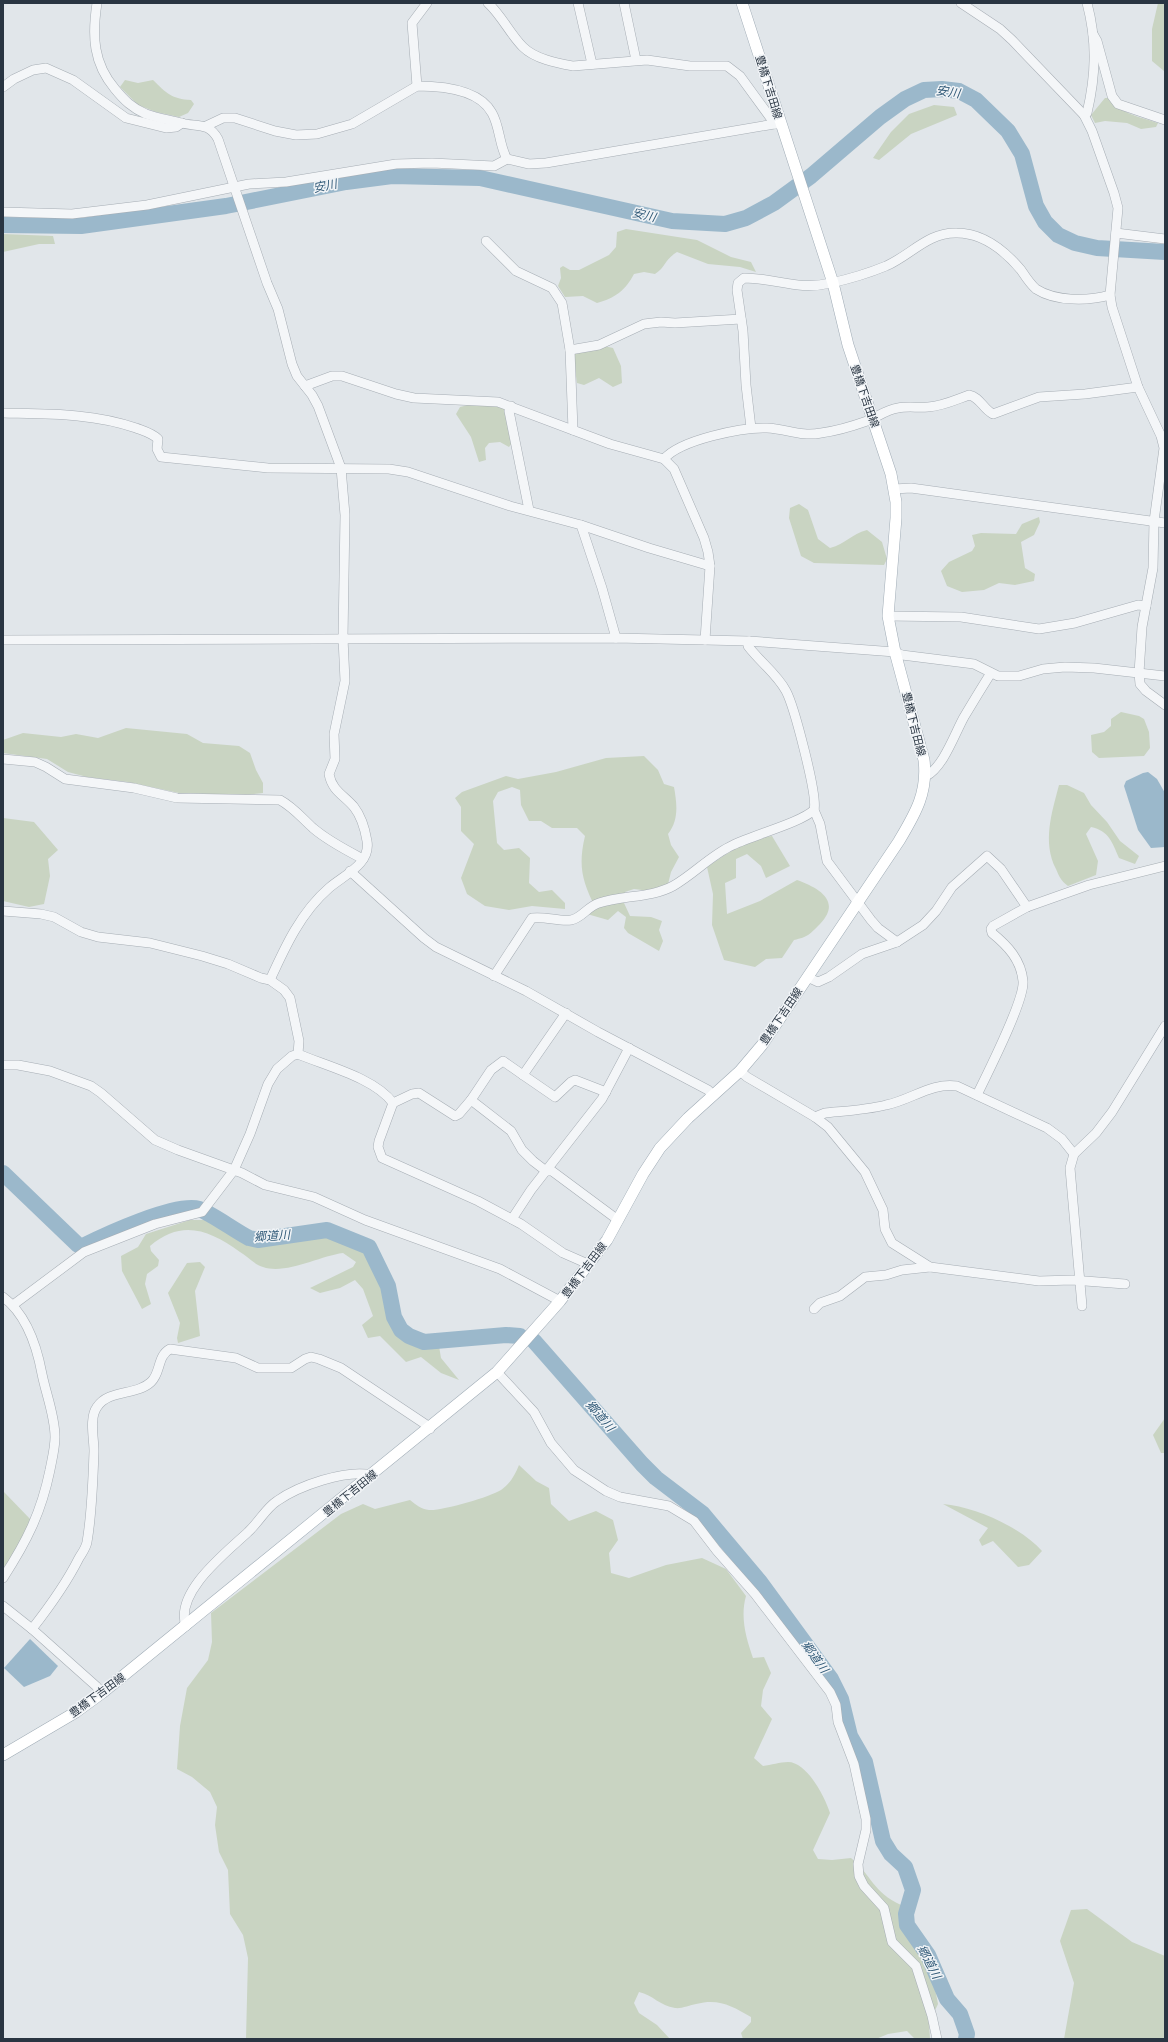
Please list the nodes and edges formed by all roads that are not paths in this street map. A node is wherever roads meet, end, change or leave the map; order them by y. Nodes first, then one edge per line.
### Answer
1 (98, 3) edge
2 (427, 3) edge
3 (488, 3) edge
4 (578, 3) edge
5 (624, 3) edge
6 (742, 3) edge
7 (960, 3) edge
8 (1087, 3) edge
9 (1094, 34) junction
10 (636, 60) junction
11 (592, 64) junction
12 (417, 86) junction
13 (3, 87) edge
14 (1084, 115) junction
15 (1165, 120) edge
16 (182, 123) junction
17 (778, 124) junction
18 (206, 126) junction
19 (507, 159) junction
20 (236, 190) junction
21 (3, 212) edge
22 (1116, 237) junction
23 (1165, 239) edge
24 (486, 241) dead end
25 (833, 283) junction
26 (1110, 295) junction
27 (741, 319) junction
28 (570, 350) junction
29 (306, 386) junction
30 (1138, 387) junction
31 (511, 406) junction
32 (3, 413) edge
33 (872, 418) junction
34 (751, 428) junction
35 (573, 430) junction
36 (1164, 448) edge
37 (664, 459) junction
38 (341, 468) junction
39 (894, 490) junction
40 (529, 510) junction
41 (1154, 521) junction
42 (1165, 523) edge
43 (581, 525) junction
44 (710, 566) junction
45 (1146, 606) junction
46 (888, 616) junction
47 (343, 638) junction
48 (616, 638) junction
49 (3, 640) edge
50 (705, 640) junction
51 (749, 641) junction
52 (895, 652) junction
53 (992, 673) junction
54 (1139, 673) junction
55 (1165, 676) edge
56 (1165, 705) edge
57 (3, 759) edge
58 (926, 776) junction
59 (814, 810) junction
60 (363, 860) junction
61 (1165, 866) edge
62 (350, 871) junction
63 (858, 903) junction
64 (1027, 907) junction
65 (3, 911) edge
66 (897, 942) junction
67 (494, 976) junction
68 (807, 977) junction
69 (270, 980) junction
70 (566, 1013) junction
71 (1165, 1026) edge
72 (629, 1048) junction
73 (298, 1054) junction
74 (3, 1065) edge
75 (740, 1071) junction
76 (523, 1075) junction
77 (606, 1092) junction
78 (977, 1095) junction
79 (713, 1096) junction
80 (470, 1100) junction
81 (393, 1103) junction
82 (815, 1118) junction
83 (1074, 1154) junction
84 (234, 1170) junction
85 (546, 1171) junction
86 (512, 1219) junction
87 (618, 1220) junction
88 (588, 1264) junction
89 (930, 1267) junction
90 (1078, 1281) junction
91 (1126, 1284) dead end
92 (3, 1297) edge
93 (560, 1301) junction
94 (13, 1305) junction
95 (1082, 1306) dead end
96 (814, 1309) dead end
97 (497, 1372) junction
98 (430, 1429) junction
99 (372, 1475) junction
100 (3, 1578) edge
101 (3, 1606) edge
102 (186, 1626) junction
103 (32, 1629) junction
104 (102, 1693) junction
105 (3, 1755) edge
106 (937, 2039) edge

1 - 16 street
2 - 12 street
3 - 11 street
4 - 11 street
5 - 10 street
6 - 17 main road, 豊橋下吉田線
7 - 14 street
8 - 9 street
9 - 14 street
9 - 15 street
10 - 11 street
10 - 17 street
12 - 18 street
12 - 19 street
13 - 16 street
14 - 22 street
16 - 18 street
17 - 19 street
17 - 25 main road, 豊橋下吉田線
18 - 20 street
19 - 20 street
20 - 21 street
20 - 29 street
22 - 23 street
22 - 26 street
24 - 28 street
25 - 26 street
25 - 27 street
25 - 33 main road, 豊橋下吉田線
26 - 30 street
27 - 28 street
27 - 34 street
28 - 35 street
29 - 31 street
29 - 38 street
30 - 33 street
30 - 36 street
31 - 35 street
31 - 40 street
32 - 38 street
33 - 34 street
33 - 39 main road, 豊橋下吉田線
34 - 37 street
35 - 37 street
36 - 41 street
37 - 44 street
38 - 40 street
38 - 47 street
39 - 41 street
39 - 46 main road, 豊橋下吉田線
40 - 43 street
41 - 42 street
41 - 45 street
43 - 44 street
43 - 48 street
44 - 50 street
45 - 46 street
45 - 54 street
46 - 52 main road, 豊橋下吉田線
47 - 48 street
47 - 49 street
47 - 60 street
48 - 50 street
50 - 51 street
51 - 52 street
51 - 59 street
52 - 53 street
52 - 58 main road, 豊橋下吉田線
53 - 54 street
53 - 58 street
54 - 55 street
54 - 56 street
57 - 60 street
58 - 63 main road, 豊橋下吉田線
59 - 63 street
59 - 67 street
60 - 62 street
61 - 64 street
62 - 67 street
62 - 69 street
63 - 66 street
63 - 68 main road, 豊橋下吉田線
64 - 66 street
64 - 78 street
65 - 69 street
66 - 68 street
67 - 70 street
68 - 75 main road, 豊橋下吉田線
69 - 73 street
70 - 72 street
70 - 76 street
71 - 83 street
72 - 77 street
72 - 79 street
73 - 81 street
73 - 84 street
74 - 84 street
75 - 79 main road, 豊橋下吉田線
75 - 82 street
76 - 77 street
76 - 80 street
77 - 85 street
78 - 82 street
78 - 83 street
79 - 87 main road, 豊橋下吉田線
80 - 81 street
80 - 85 street
81 - 86 street
82 - 89 street
83 - 90 street
84 - 93 street
84 - 94 street
85 - 86 street
85 - 87 street
86 - 88 street
87 - 88 main road, 豊橋下吉田線
88 - 93 main road, 豊橋下吉田線
89 - 90 street
89 - 96 street
90 - 91 street
90 - 95 street
92 - 94 street
93 - 97 main road, 豊橋下吉田線
94 - 100 street
97 - 98 main road, 豊橋下吉田線
97 - 106 street
98 - 99 main road, 豊橋下吉田線
98 - 103 street
99 - 102 main road, 豊橋下吉田線
99 - 102 street
101 - 103 street
102 - 104 main road, 豊橋下吉田線
103 - 104 street
104 - 105 main road, 豊橋下吉田線

